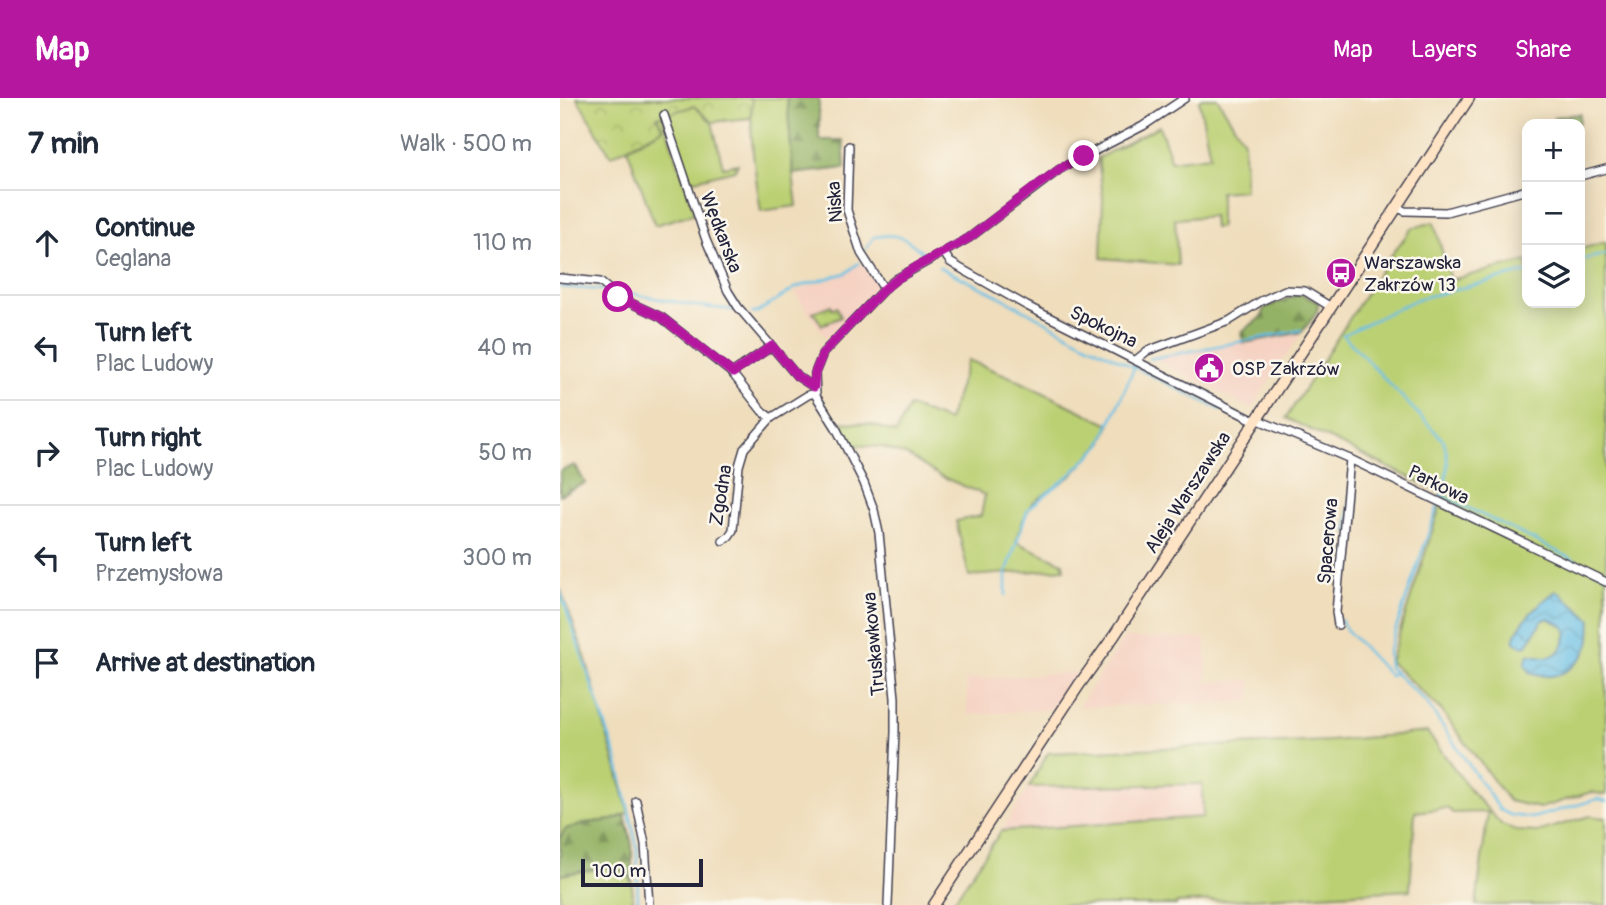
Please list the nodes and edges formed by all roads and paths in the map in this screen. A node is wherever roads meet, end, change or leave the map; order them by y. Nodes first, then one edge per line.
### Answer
1 (1185, 98) edge
2 (1469, 98) edge
3 (664, 115) dead end
4 (849, 146) dead end
5 (1606, 169) edge
6 (1585, 175) edge
7 (1522, 191) edge
8 (1396, 208) junction
9 (944, 253) junction
10 (560, 278) edge
11 (884, 289) junction
12 (1331, 307) junction
13 (772, 346) junction
14 (1136, 360) junction
15 (733, 373) junction
16 (815, 392) junction
17 (771, 418) junction
18 (1256, 420) junction
19 (1350, 460) junction
20 (723, 541) dead end
21 (1606, 582) edge
22 (1338, 625) dead end
23 (636, 801) dead end
24 (649, 905) edge
25 (888, 905) edge
26 (934, 905) edge

1 - 9 street
2 - 8 street, Aleja Warszawska
3 - 13 street, Wędkarska
4 - 11 street, Niska
5 - 6 street
7 - 8 street
8 - 12 street, Aleja Warszawska
9 - 11 street
9 - 14 street, Spokojna
10 - 15 street
11 - 16 street
12 - 14 street
12 - 18 street, Aleja Warszawska
13 - 15 street
13 - 16 street, Wędkarska
14 - 18 street, Spokojna
15 - 17 street
16 - 17 street, Zgodna
16 - 25 street, Truskawkowa
17 - 20 street, Zgodna
18 - 19 street, Parkowa
18 - 26 street, Aleja Warszawska
19 - 21 street, Parkowa
19 - 22 street, Spacerowa
23 - 24 street

